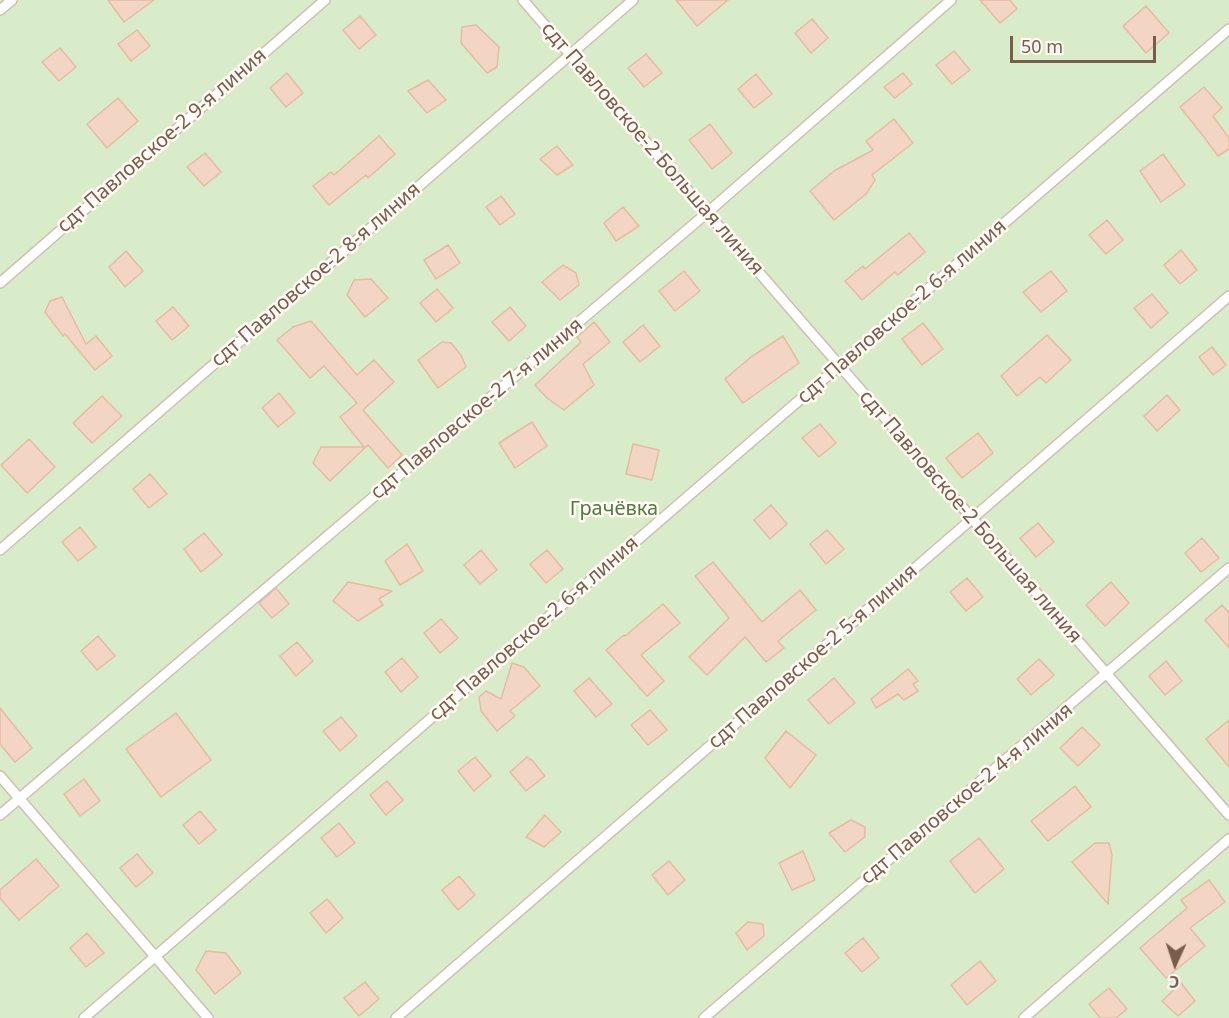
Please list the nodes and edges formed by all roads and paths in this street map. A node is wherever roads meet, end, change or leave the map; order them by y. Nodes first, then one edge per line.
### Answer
1 (12, 0) edge
2 (324, 0) edge
3 (523, 0) edge
4 (633, 0) edge
5 (951, 0) edge
6 (0, 10) edge
7 (1229, 29) edge
8 (569, 54) junction
9 (708, 212) junction
10 (0, 283) edge
11 (1229, 296) edge
12 (840, 366) junction
13 (972, 519) junction
14 (0, 550) edge
15 (1229, 568) edge
16 (1107, 674) junction
17 (0, 776) edge
18 (19, 798) junction
19 (0, 815) edge
20 (1229, 815) edge
21 (1229, 839) edge
22 (155, 956) junction
23 (84, 1018) edge
24 (208, 1018) edge
25 (396, 1018) edge
26 (704, 1018) edge
27 (1024, 1018) edge

1 - 6 lane
2 - 10 lane, сдт Павловское-2 9-я линия
3 - 8 lane, сдт Павловское-2 Большая линия
4 - 8 lane, сдт Павловское-2 8-я линия
5 - 9 lane, сдт Павловское-2 7-я линия
7 - 12 lane, сдт Павловское-2 6-я линия
8 - 9 lane, сдт Павловское-2 Большая линия
8 - 14 lane, сдт Павловское-2 8-я линия
9 - 12 lane, сдт Павловское-2 Большая линия
9 - 18 lane, сдт Павловское-2 7-я линия
11 - 13 lane, сдт Павловское-2 5-я линия
12 - 13 lane, сдт Павловское-2 Большая линия
12 - 22 lane, сдт Павловское-2 6-я линия
13 - 16 lane, сдт Павловское-2 Большая линия
13 - 25 lane, сдт Павловское-2 5-я линия
15 - 16 lane, сдт Павловское-2 4-я линия
16 - 20 lane, сдт Павловское-2 Большая линия
16 - 26 lane, сдт Павловское-2 4-я линия
17 - 18 lane
18 - 19 lane, сдт Павловское-2 7-я линия
18 - 22 lane
21 - 27 lane
22 - 23 lane, сдт Павловское-2 6-я линия
22 - 24 lane

